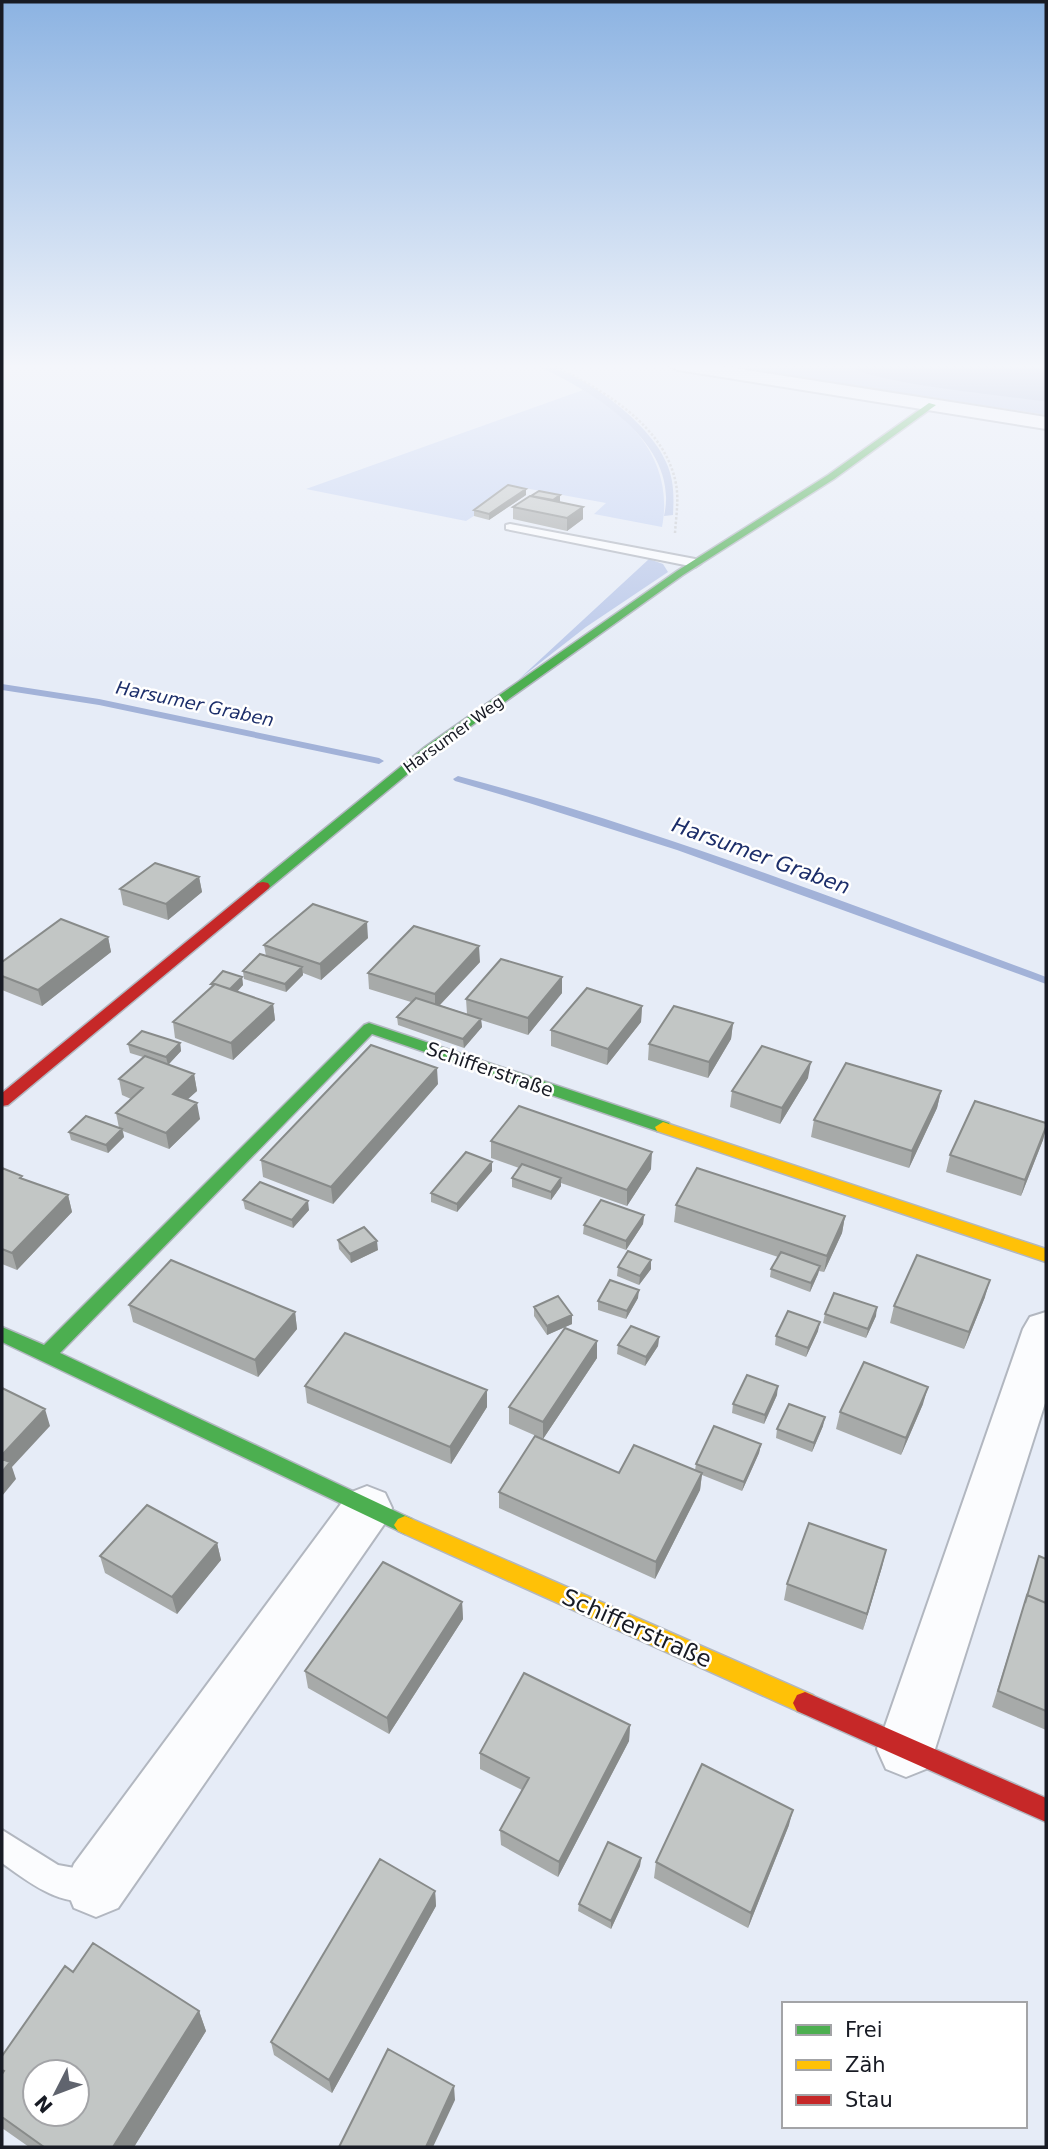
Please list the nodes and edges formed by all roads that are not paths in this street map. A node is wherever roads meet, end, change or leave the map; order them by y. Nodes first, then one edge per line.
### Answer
1 (847, 465) edge
2 (510, 527) edge
3 (695, 563) junction
4 (2, 1101) edge
5 (1046, 1256) edge
6 (1046, 1329) edge
7 (2, 1334) edge
8 (47, 1354) junction
9 (368, 1508) junction
10 (906, 1749) junction
11 (1046, 1810) edge
12 (2, 1845) edge
13 (96, 1886) joint

1 - 3 street, Harsumer Weg
2 - 3 lane
3 - 4 street, Harsumer Weg
5 - 8 street, Schifferstraße
6 - 10 street
7 - 8 street, Schifferstraße
8 - 9 street, Schifferstraße
9 - 10 street, Schifferstraße
9 - 13 street
10 - 11 street, Schifferstraße
12 - 13 lane

